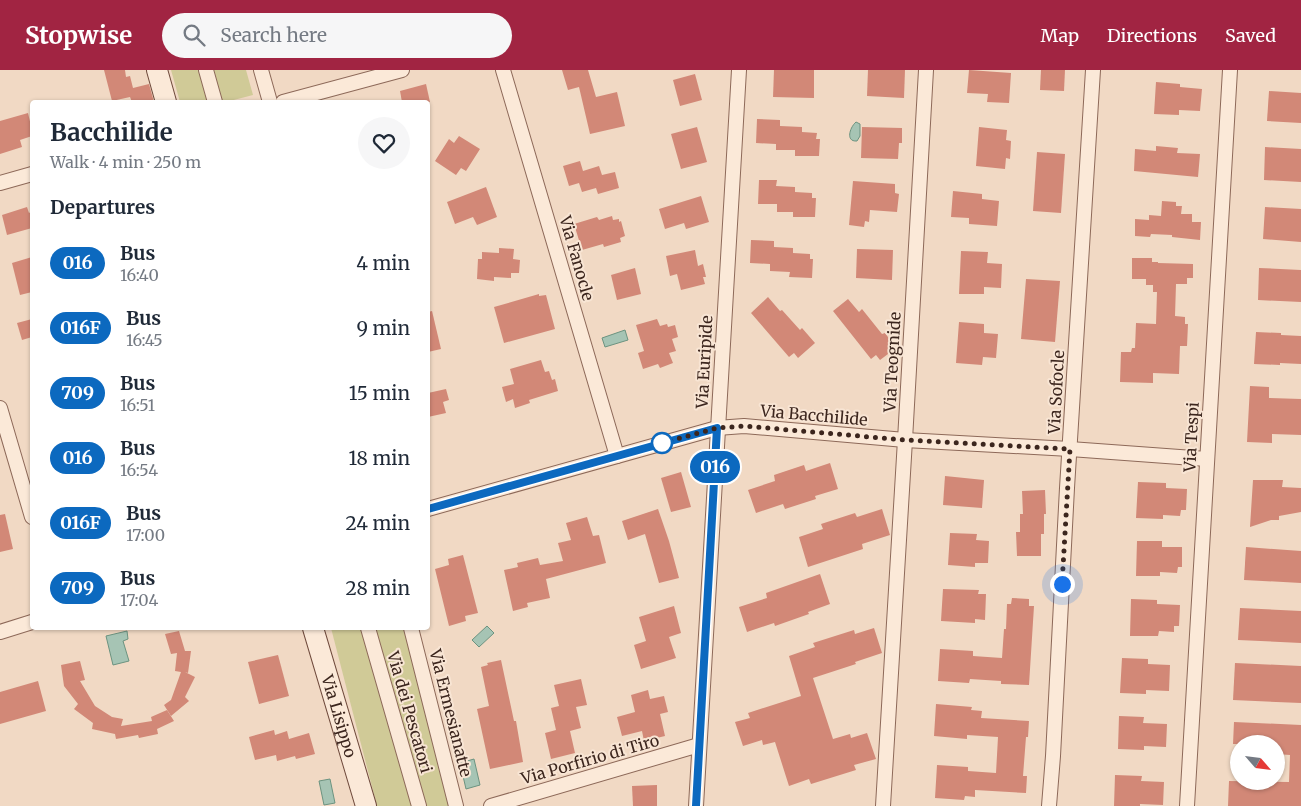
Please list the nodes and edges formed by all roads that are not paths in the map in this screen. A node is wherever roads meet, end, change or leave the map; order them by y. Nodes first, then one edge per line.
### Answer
1 (157, 70) edge
2 (206, 70) edge
3 (261, 70) edge
4 (402, 70) edge
5 (503, 70) edge
6 (738, 70) edge
7 (926, 70) edge
8 (1093, 70) edge
9 (1230, 70) edge
10 (165, 100) edge
11 (214, 100) edge
12 (269, 100) edge
13 (291, 100) edge
14 (30, 175) edge
15 (0, 183) edge
16 (0, 408) edge
17 (717, 428) junction
18 (905, 440) junction
19 (1070, 449) junction
20 (617, 456) junction
21 (1207, 458) junction
22 (430, 508) edge
23 (30, 510) edge
24 (30, 623) edge
25 (314, 630) edge
26 (369, 630) edge
27 (412, 630) edge
28 (0, 632) edge
29 (699, 745) junction
30 (366, 806) edge
31 (419, 806) edge
32 (456, 806) edge
33 (491, 806) edge
34 (696, 806) edge
35 (883, 806) edge
36 (1049, 806) edge
37 (1187, 806) edge

1 - 10 street
2 - 11 street
3 - 12 street
4 - 13 street
5 - 20 street, Via Fanocle
6 - 17 street, Via Euripide
7 - 18 street, Via Teognide
8 - 19 street, Via Sofocle
9 - 21 street, Via Tespi
14 - 15 street
16 - 23 street
17 - 18 street, Via Bacchilide
17 - 20 street, Via Bacchilide
17 - 29 street, Via Euripide
18 - 19 street, Via Bacchilide
18 - 35 street, Via Teognide
19 - 21 street, Via Bacchilide
19 - 36 street, Via Sofocle
20 - 22 street, Via Bacchilide
21 - 37 street, Via Tespi
24 - 28 street
25 - 30 street, Via Lisippo
26 - 31 street, Via dei Pescatori
27 - 32 street, Via Ermesianatte
29 - 33 street, Via Porfirio di Tiro
29 - 34 street, Via Euripide

